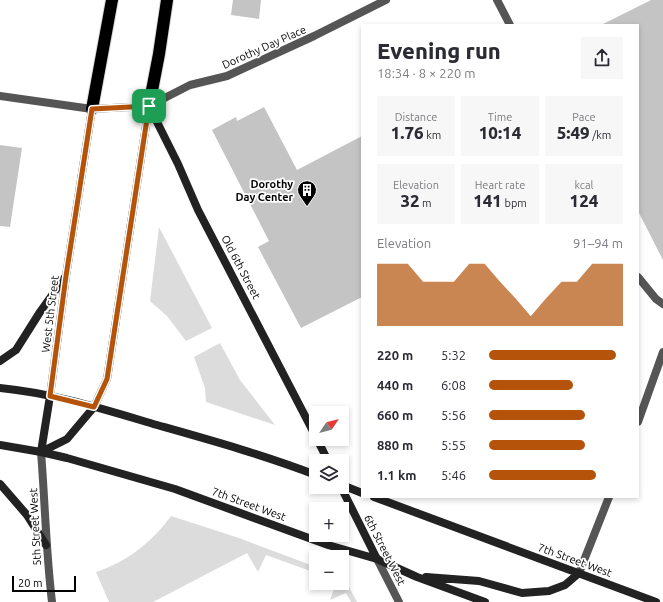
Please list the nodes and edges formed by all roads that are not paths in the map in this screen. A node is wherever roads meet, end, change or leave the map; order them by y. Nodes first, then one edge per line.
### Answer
1 (112, 0) edge
2 (167, 0) edge
3 (386, 0) edge
4 (497, 0) edge
5 (509, 24) edge
6 (0, 96) edge
7 (149, 106) junction
8 (92, 109) junction
9 (66, 276) junction
10 (639, 278) edge
11 (663, 304) edge
12 (663, 352) edge
13 (0, 360) edge
14 (0, 388) edge
15 (50, 396) junction
16 (94, 407) junction
17 (639, 419) edge
18 (309, 424) edge
19 (0, 445) edge
20 (41, 452) junction
21 (309, 472) edge
22 (0, 484) edge
23 (349, 488) edge
24 (361, 492) edge
25 (346, 494) edge
26 (377, 498) edge
27 (608, 498) edge
28 (46, 545) junction
29 (377, 558) junction
30 (579, 573) junction
31 (417, 577) junction
32 (52, 602) edge
33 (399, 602) edge
34 (485, 602) edge
35 (656, 602) edge

1 - 8 highway
2 - 7 highway
3 - 7 street, Dorothy Day Place
4 - 5 street
6 - 8 street
7 - 8 street
7 - 16 main road
7 - 18 main road, Old 6th Street
8 - 9 main road, West 5th Street
9 - 13 main road
9 - 15 main road, West 5th Street
10 - 11 street
12 - 17 street
14 - 15 main road
15 - 16 main road
15 - 20 main road, West 5th Street
16 - 20 main road
16 - 21 main road
19 - 20 main road, 7th Street West
20 - 28 street, 5th Street West
20 - 29 main road, 7th Street West
22 - 28 main road
23 - 24 main road
25 - 29 main road, 6th Street West
26 - 30 main road, 7th Street West
27 - 30 street
28 - 32 street, 5th Street West
29 - 31 main road, 7th Street West
29 - 33 street, 6th Street West
30 - 31 main road
30 - 35 main road, 7th Street West
31 - 34 main road, 7th Street West

